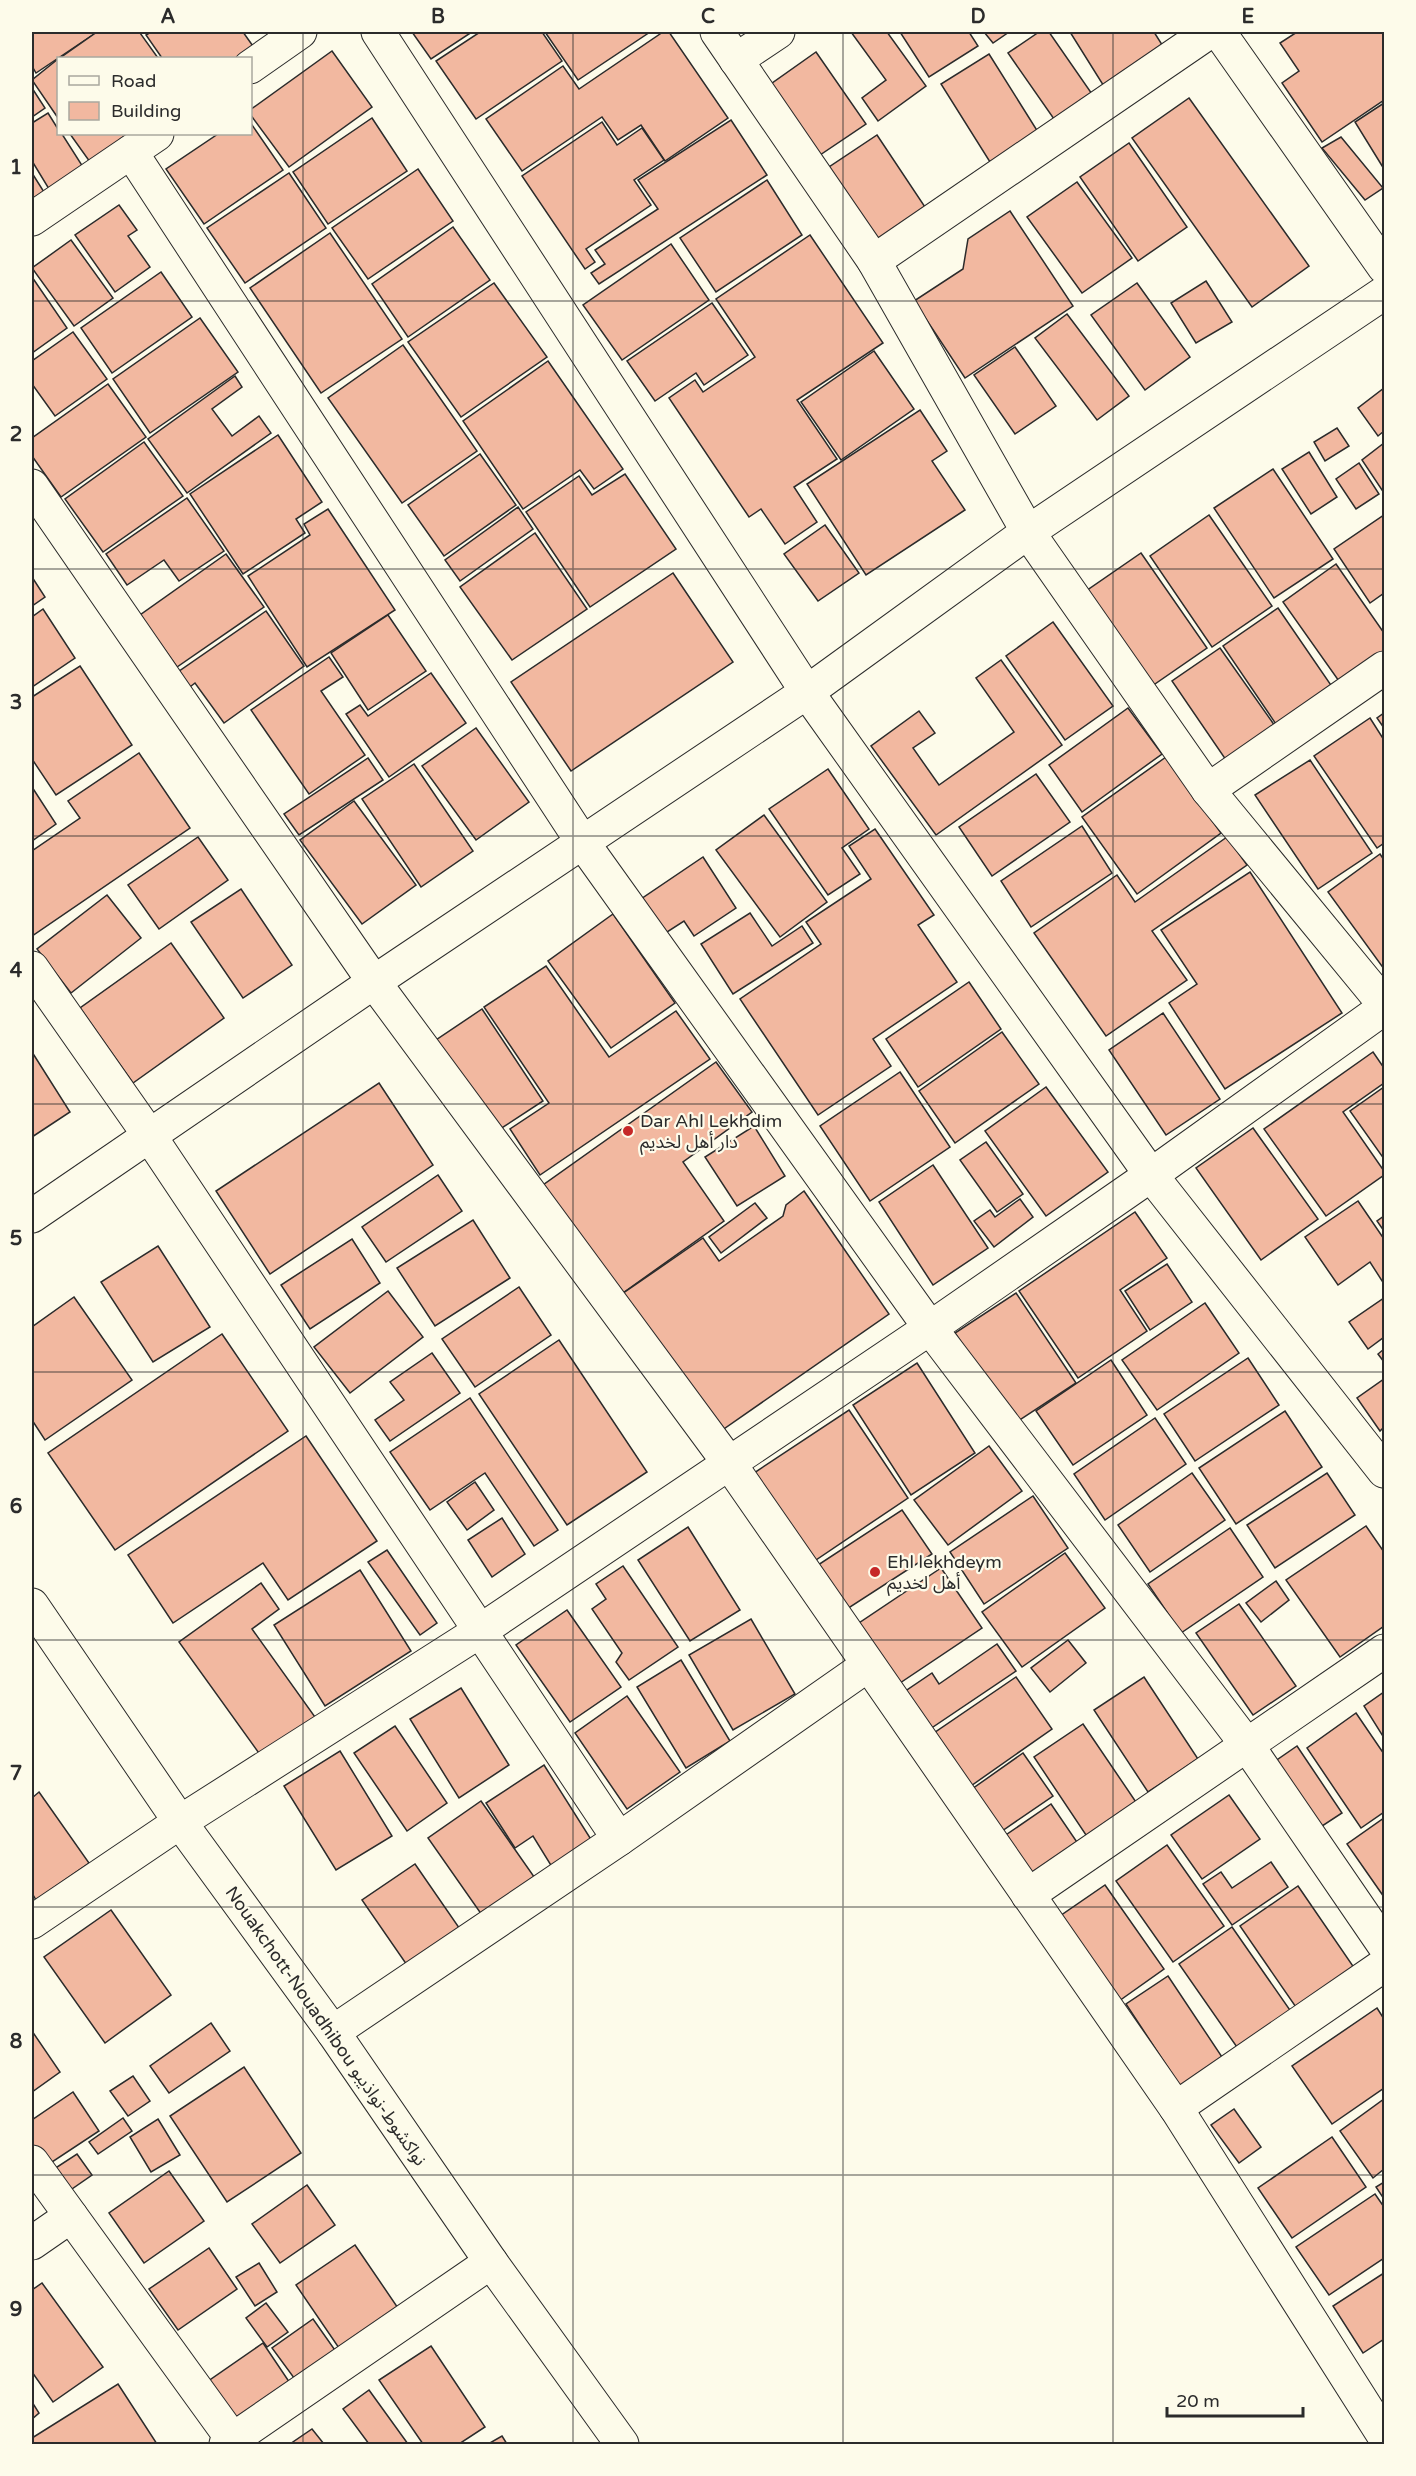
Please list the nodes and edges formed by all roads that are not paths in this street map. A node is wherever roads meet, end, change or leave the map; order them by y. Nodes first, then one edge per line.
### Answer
1 (300, 32) edge
2 (378, 32) edge
3 (717, 32) edge
4 (778, 32) edge
5 (1209, 32) edge
6 (1219, 32) edge
7 (736, 60) junction
8 (252, 66) edge
9 (156, 135) edge
10 (131, 152) junction
11 (32, 219) edge
12 (874, 261) junction
13 (1384, 267) edge
14 (1384, 293) edge
15 (32, 486) edge
16 (1028, 532) junction
17 (1384, 668) edge
18 (807, 692) junction
19 (1208, 790) junction
20 (583, 843) junction
21 (32, 968) edge
22 (374, 982) junction
23 (1384, 1006) edge
24 (149, 1135) junction
25 (1151, 1175) junction
26 (32, 1216) edge
27 (930, 1328) junction
28 (729, 1463) junction
29 (1384, 1471) edge
30 (32, 1605) edge
31 (480, 1631) junction
32 (1384, 1651) edge
33 (868, 1665) junction
34 (1247, 1745) junction
35 (180, 1822) junction
36 (619, 1839) junction
37 (1028, 1895) junction
38 (32, 1922) edge
39 (1384, 1945) edge
40 (1384, 1965) edge
41 (333, 2032) junction
42 (1176, 2108) junction
43 (32, 2162) edge
44 (71, 2216) junction
45 (32, 2243) edge
46 (491, 2262) junction
47 (1384, 2436) edge
48 (232, 2443) edge
49 (622, 2445) edge

1 - 8 main road
2 - 18 main road
3 - 7 main road
4 - 7 main road
5 - 12 main road
6 - 13 main road
7 - 12 main road
9 - 10 main road
10 - 11 main road
10 - 20 main road
12 - 16 main road
14 - 16 main road
15 - 22 main road
16 - 18 main road
16 - 19 main road
17 - 19 main road
18 - 20 main road
18 - 25 main road
19 - 23 main road
20 - 22 main road
20 - 27 main road
21 - 24 main road
22 - 24 main road
22 - 28 main road
23 - 25 main road
24 - 26 main road
24 - 31 main road
25 - 27 main road
25 - 29 main road
27 - 28 main road
27 - 34 main road
28 - 31 main road
28 - 33 main road
30 - 35 main road, Nouakchott-Nouadhibou نواكشوط-نواذيبو
31 - 35 main road
31 - 36 main road
32 - 34 main road
33 - 36 main road
33 - 37 main road
34 - 37 main road
34 - 39 main road
35 - 38 main road
35 - 41 main road, Nouakchott-Nouadhibou نواكشوط-نواذيبو
36 - 41 main road
37 - 42 main road
40 - 42 main road
41 - 46 main road, Nouakchott-Nouadhibou نواكشوط-نواذيبو
42 - 47 main road
43 - 44 main road
44 - 45 main road
44 - 48 main road
46 - 48 main road
46 - 49 main road, Nouakchott-Nouadhibou نواكشوط-نواذيبو

